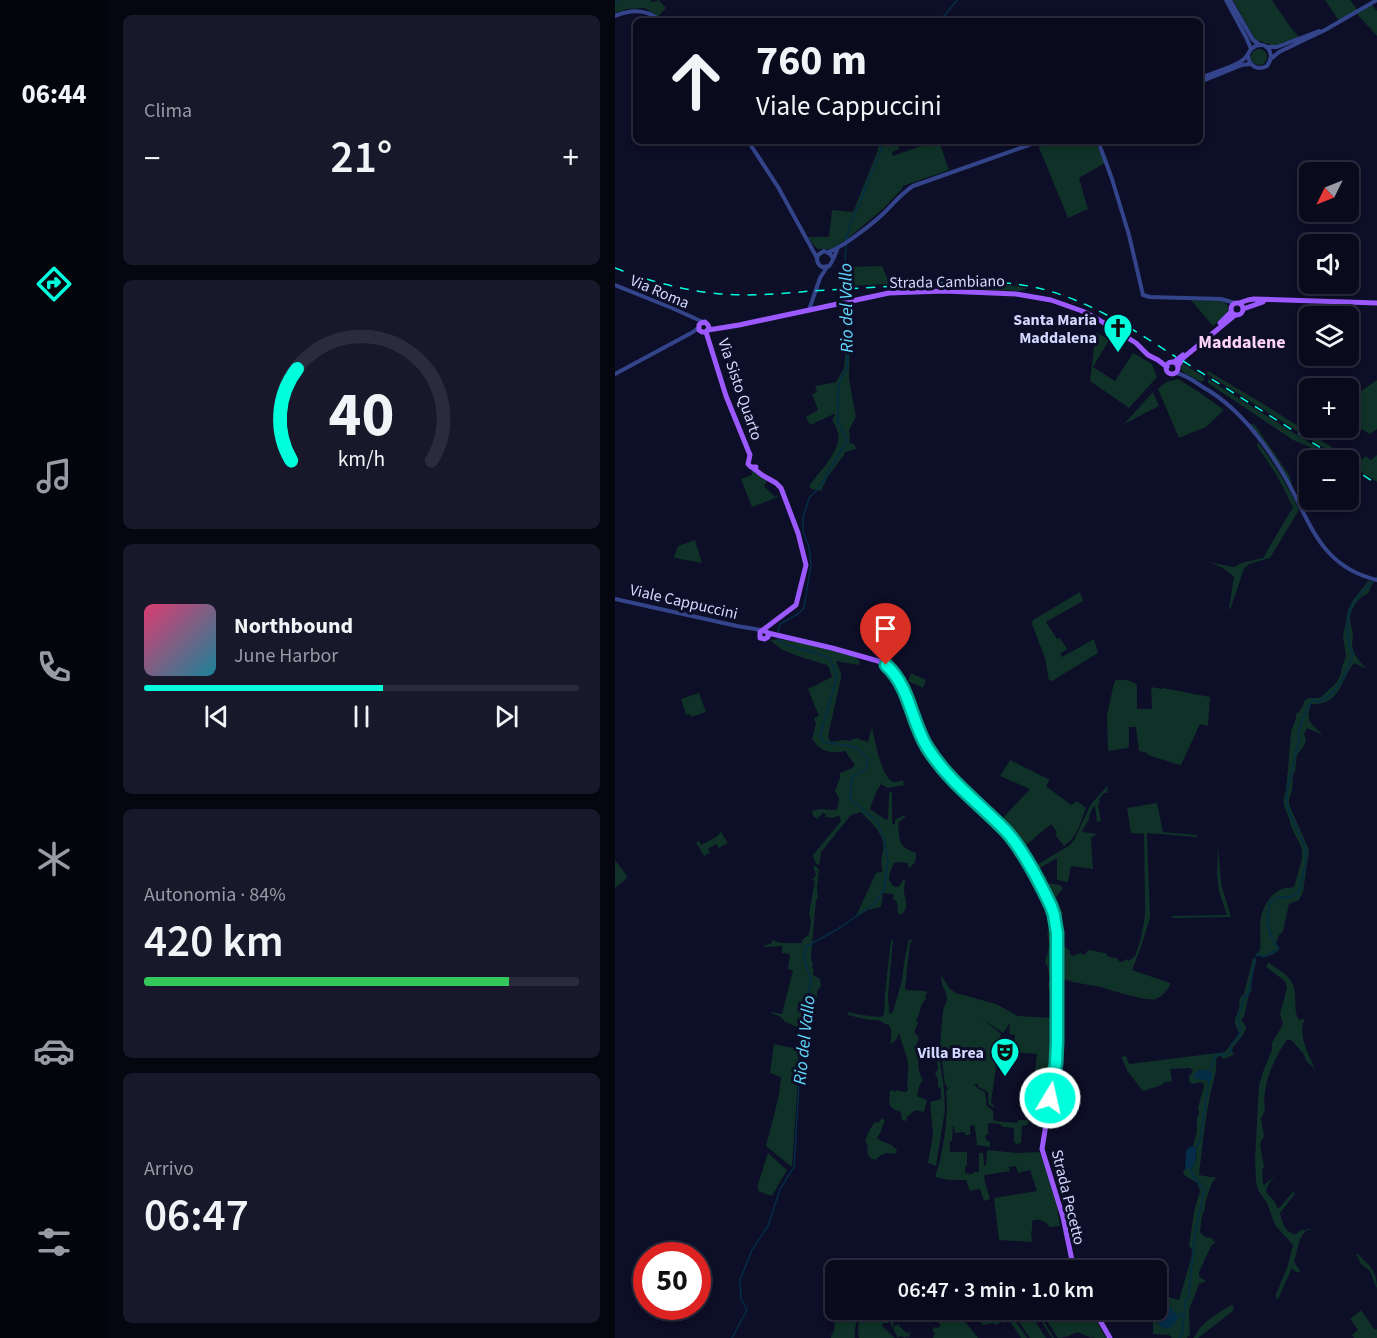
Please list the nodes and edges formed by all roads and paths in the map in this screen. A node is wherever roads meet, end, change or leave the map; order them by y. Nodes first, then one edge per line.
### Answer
1 (1228, 0) edge
2 (1377, 0) edge
3 (615, 16) edge
4 (657, 18) edge
5 (1331, 27) junction
6 (1263, 46) junction
7 (1251, 49) junction
8 (1248, 55) junction
9 (1271, 59) junction
10 (1252, 65) junction
11 (1203, 79) edge
12 (1203, 79) edge
13 (750, 144) edge
14 (1032, 144) edge
15 (1099, 144) edge
16 (810, 246) junction
17 (838, 249) junction
18 (822, 252) junction
19 (828, 252) junction
20 (817, 258) junction
21 (833, 258) junction
22 (820, 266) junction
23 (827, 267) junction
24 (819, 278) junction
25 (615, 285) edge
26 (1268, 301) junction
27 (1377, 303) edge
28 (1234, 308) junction
29 (1243, 309) junction
30 (809, 310) junction
31 (703, 327) junction
32 (1174, 367) junction
33 (615, 374) edge
34 (1375, 579) edge
35 (615, 599) edge
36 (769, 634) junction
37 (950, 777) joint
38 (1072, 1260) edge
39 (1099, 1320) edge
40 (1110, 1338) edge

1 - 6 street
1 - 7 street
2 - 5 street
3 - 4 street
5 - 6 street
5 - 9 street
6 - 7 street
6 - 9 street
7 - 8 street
8 - 10 street
8 - 11 street
9 - 10 street
10 - 12 street
13 - 16 street
14 - 17 street
15 - 28 street
16 - 18 street
16 - 20 street
17 - 19 street
17 - 21 street
18 - 19 street
18 - 20 street
19 - 21 street
20 - 22 street
21 - 23 street
22 - 23 street
22 - 24 street
23 - 24 street
24 - 30 street
25 - 31 street, Via Roma
26 - 27 main road
26 - 28 main road
26 - 29 main road
28 - 29 main road
28 - 29 main road
28 - 32 main road
30 - 31 main road, Strada Cambiano
30 - 32 main road, Strada Cambiano
31 - 33 street
31 - 36 main road, Via Sisto Quarto
32 - 34 street
35 - 36 street, Viale Cappuccini
36 - 37 main road, Viale Cappuccini
37 - 38 main road, Strada Pecetto
39 - 40 main road

